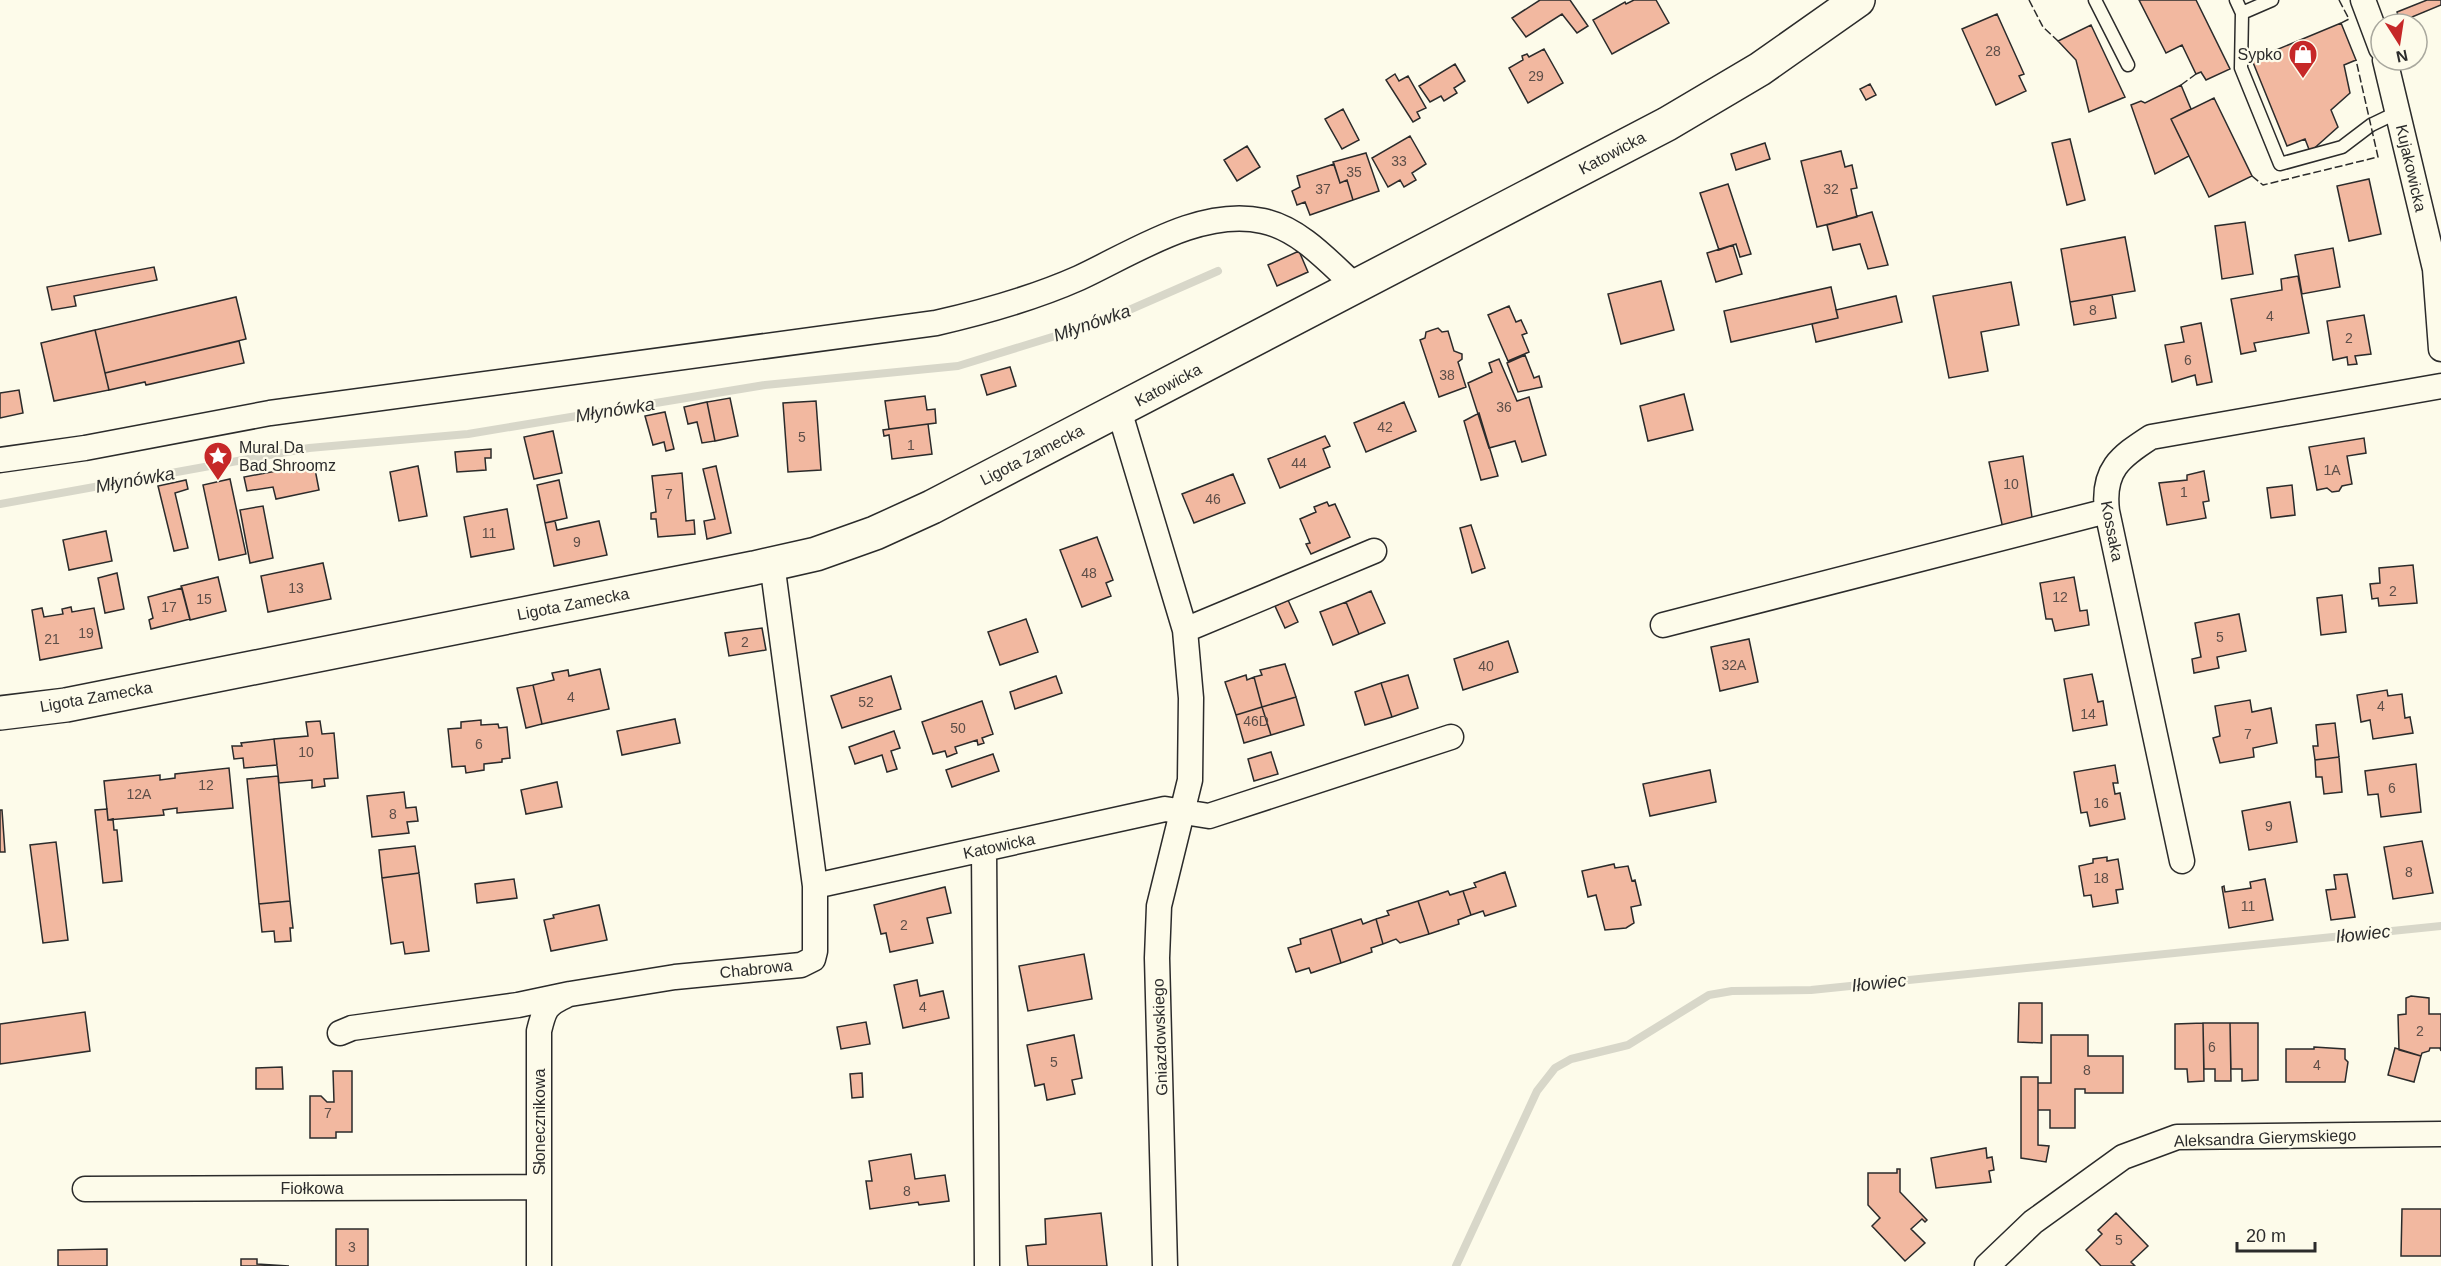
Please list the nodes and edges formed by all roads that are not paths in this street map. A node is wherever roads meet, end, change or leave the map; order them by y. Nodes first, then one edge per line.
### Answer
1 (1858, 0) edge
2 (2095, 0) edge
3 (2236, 0) edge
4 (2272, 0) edge
5 (2363, 0) edge
6 (2242, 13) junction
7 (2369, 16) edge
8 (2128, 66) dead end
9 (2388, 72) edge
10 (2398, 112) junction
11 (1355, 286) junction
12 (2441, 349) edge
13 (2441, 386) edge
14 (1119, 410) junction
15 (0, 460) edge
16 (2107, 511) junction
17 (1374, 551) dead end
18 (772, 563) junction
19 (1663, 625) dead end
20 (1185, 630) junction
21 (0, 713) edge
22 (1451, 738) dead end
23 (1183, 812) junction
24 (984, 849) junction
25 (2182, 861) dead end
26 (815, 886) junction
27 (570, 994) junction
28 (340, 1033) dead end
29 (2441, 1134) edge
30 (539, 1187) junction
31 (85, 1189) dead end
32 (539, 1266) edge
33 (987, 1266) edge
34 (1165, 1266) edge
35 (1987, 1266) edge

1 - 11 main road, Katowicka
2 - 8 lane
3 - 6 lane
4 - 6 lane
5 - 7 street
6 - 10 lane
9 - 10 street, Kujakowicka
10 - 12 street, Kujakowicka
11 - 14 main road, Katowicka
11 - 15 street
13 - 16 street, Kossaka
14 - 18 main road, Ligota Zamecka
14 - 20 street, Katowicka
16 - 19 street
16 - 25 street, Kossaka
17 - 20 street
18 - 21 main road, Ligota Zamecka
18 - 26 street, Chabrowa
20 - 23 street, Katowicka
22 - 23 street, Katowicka
23 - 24 street, Katowicka
23 - 34 street, Gniazdowskiego
24 - 26 street, Katowicka
24 - 33 street
26 - 27 street, Chabrowa
27 - 28 street, Chabrowa
27 - 30 street, Słonecznikowa
29 - 35 street, Aleksandra Gierymskiego
30 - 31 street, Fiołkowa
30 - 32 street, Słonecznikowa

